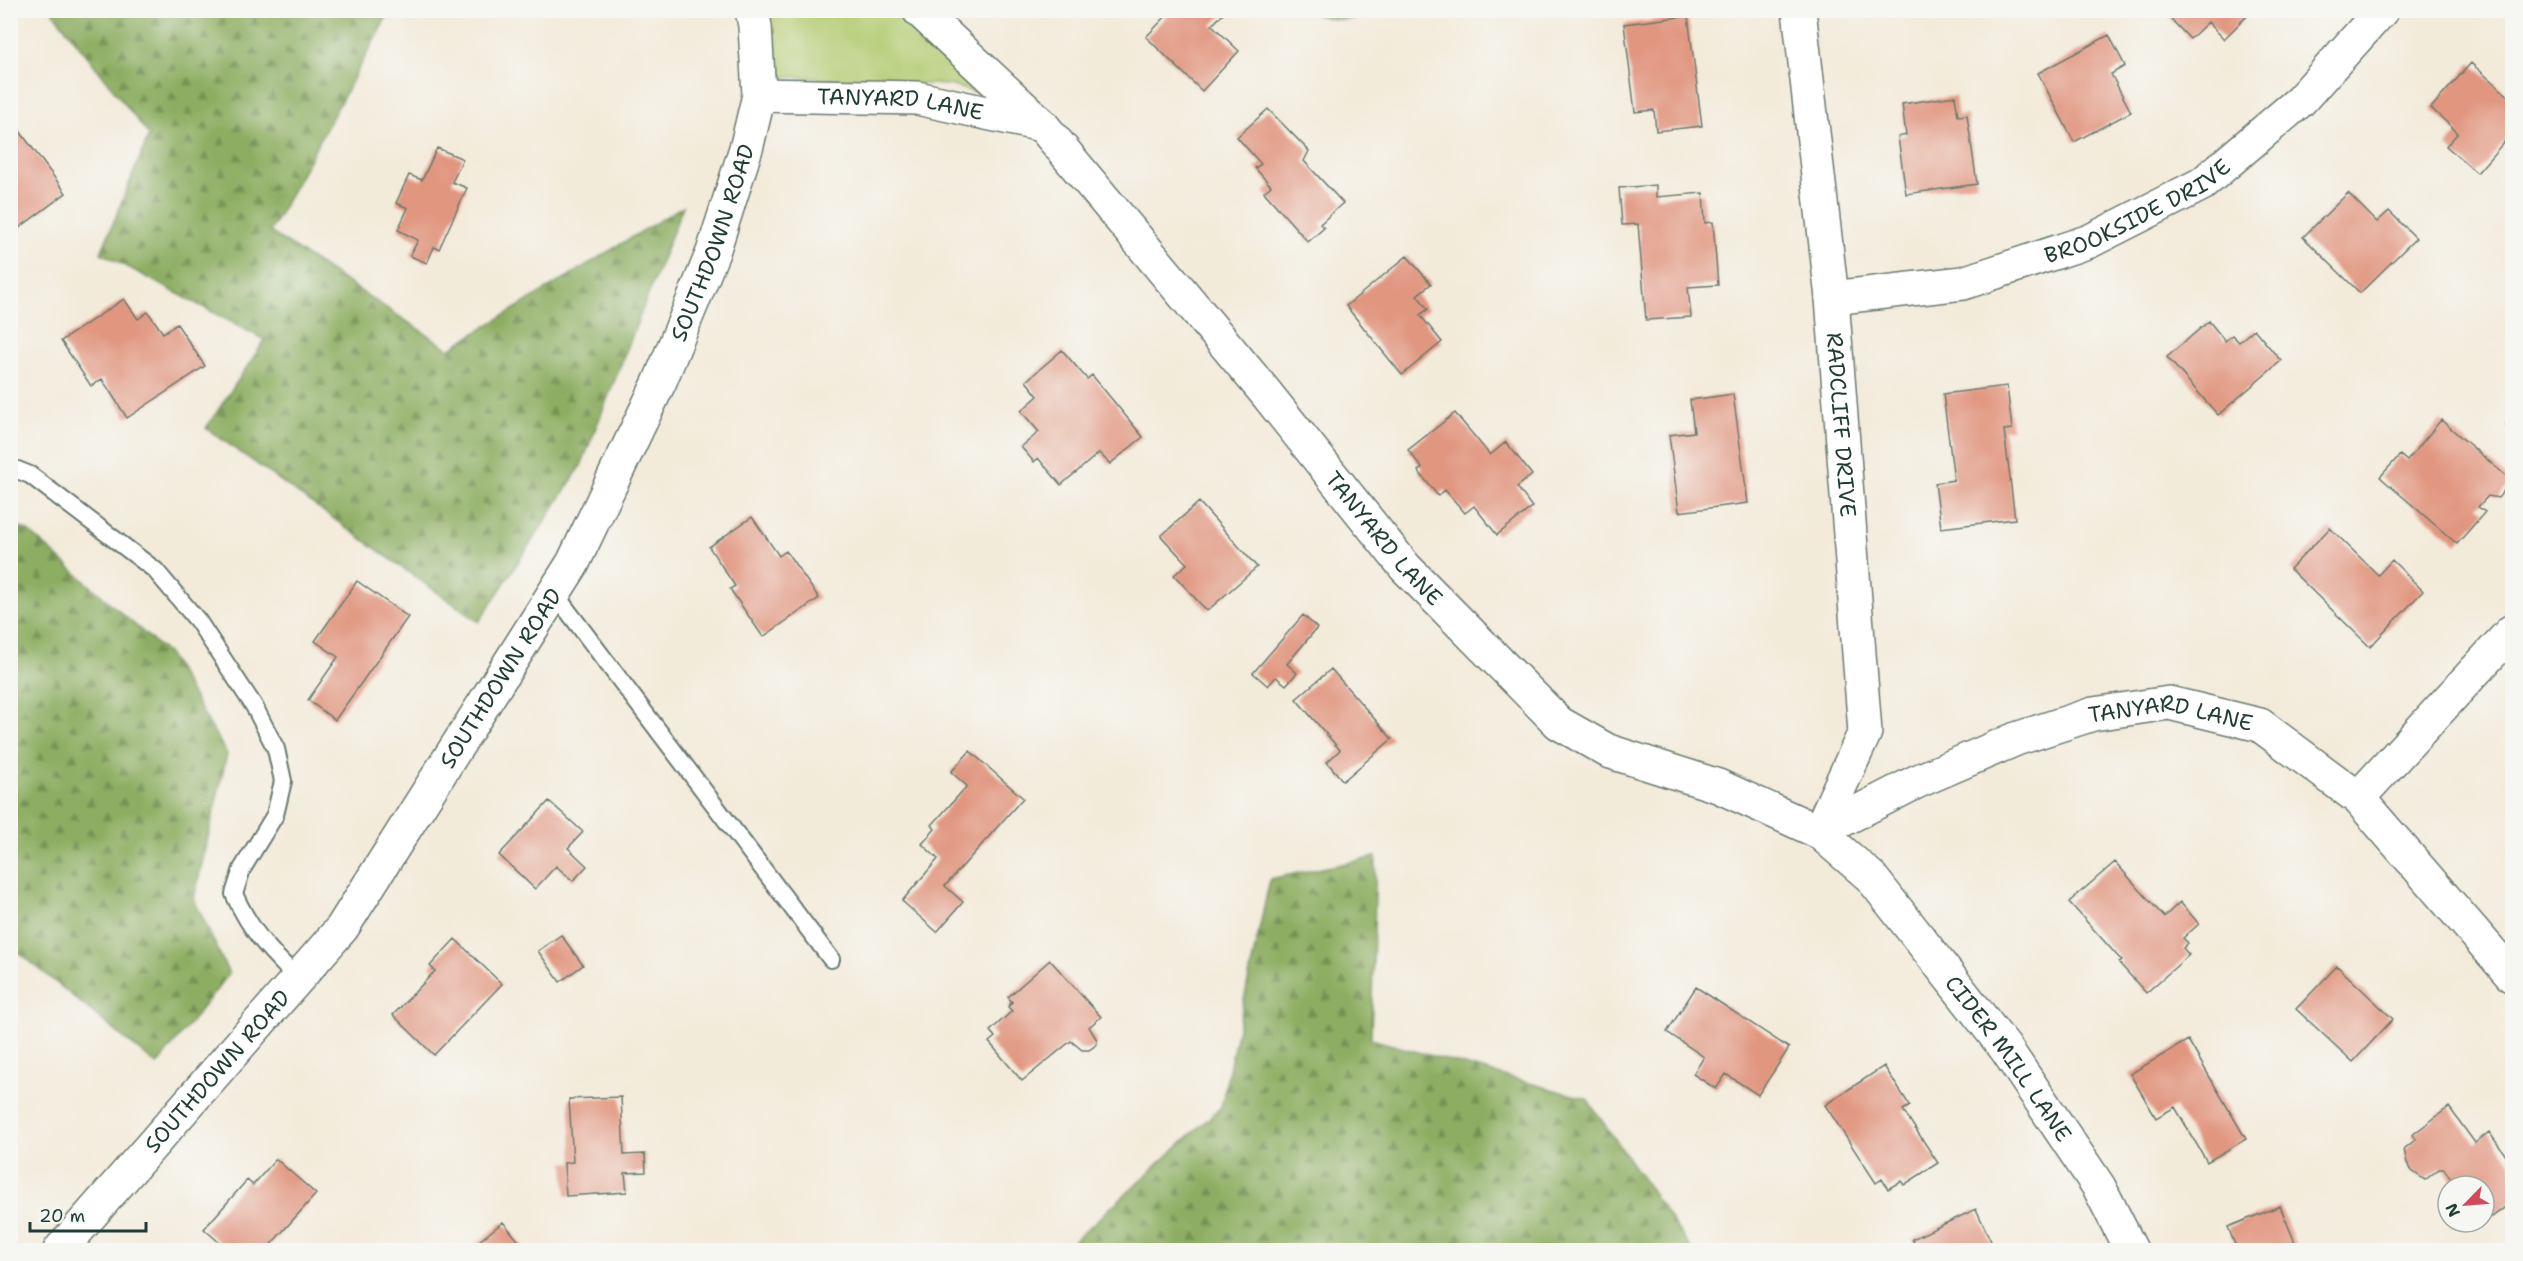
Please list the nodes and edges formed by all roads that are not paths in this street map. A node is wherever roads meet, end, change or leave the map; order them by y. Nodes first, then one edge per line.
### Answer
1 (752, 10) edge
2 (919, 10) edge
3 (1799, 10) edge
4 (2382, 10) edge
5 (759, 95) junction
6 (1042, 125) junction
7 (1832, 298) junction
8 (10, 467) edge
9 (555, 594) junction
10 (2512, 631) edge
11 (2358, 798) junction
12 (1819, 832) junction
13 (1871, 877) joint
14 (831, 959) dead end
15 (2512, 976) edge
16 (298, 979) junction
17 (60, 1251) edge
18 (2131, 1251) edge

1 - 5 street, SOUTHDOWN ROAD
2 - 6 street, TANYARD LANE
3 - 7 street, RADCLIFF DRIVE
4 - 7 street, BROOKSIDE DRIVE
5 - 6 street, TANYARD LANE
5 - 9 street, SOUTHDOWN ROAD
6 - 12 street, TANYARD LANE
7 - 12 street, RADCLIFF DRIVE
8 - 16 lane
9 - 14 lane
9 - 16 street, SOUTHDOWN ROAD
10 - 11 street
11 - 12 street, TANYARD LANE
11 - 15 street, TANYARD LANE
12 - 13 street, TANYARD LANE
13 - 18 street, CIDER MILL LANE
16 - 17 street, SOUTHDOWN ROAD

